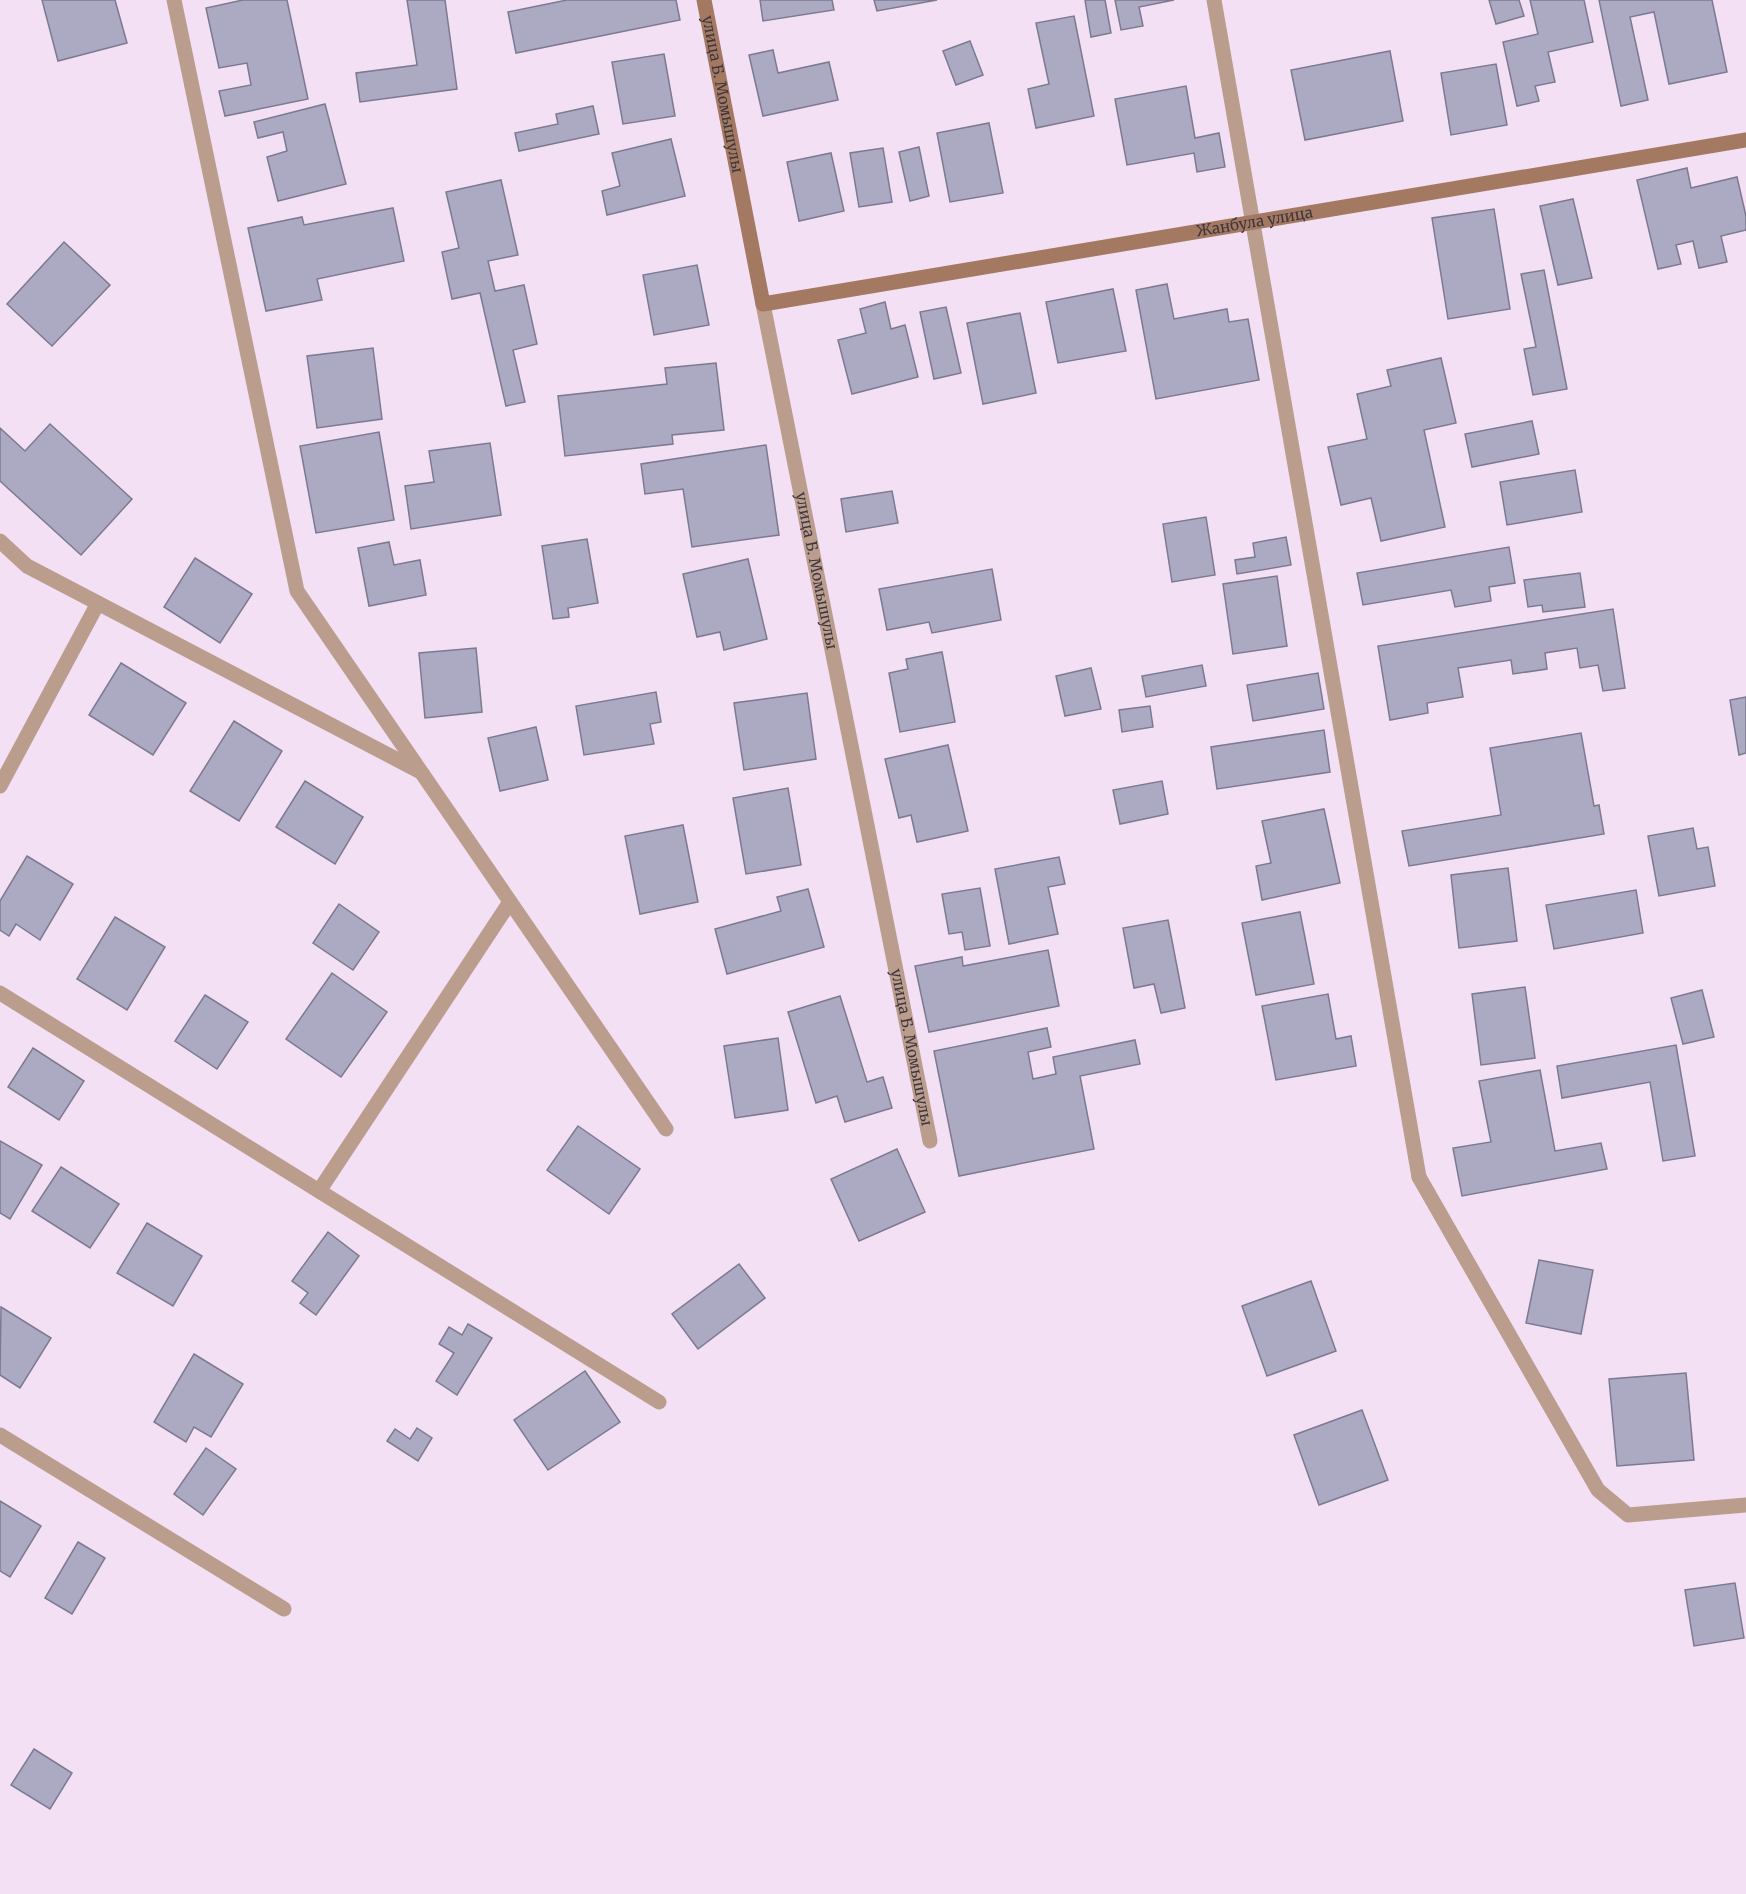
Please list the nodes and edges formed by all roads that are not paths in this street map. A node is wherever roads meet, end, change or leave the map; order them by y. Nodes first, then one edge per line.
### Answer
1 (174, 0) edge
2 (704, 0) edge
3 (1214, 0) edge
4 (1746, 140) edge
5 (1254, 222) junction
6 (763, 304) junction
7 (0, 541) edge
8 (98, 603) junction
9 (421, 772) junction
10 (0, 786) edge
11 (510, 902) junction
12 (0, 993) edge
13 (666, 1129) dead end
14 (930, 1141) dead end
15 (319, 1191) junction
16 (659, 1402) dead end
17 (0, 1434) edge
18 (1746, 1505) edge
19 (284, 1609) dead end

1 - 9 street
2 - 6 street, улица Б. Момышулы
3 - 5 street
4 - 5 street, Жанбула улица
5 - 6 street, Жанбула улица
5 - 18 street
6 - 14 street, улица Б. Момышулы
7 - 8 street
8 - 9 street
8 - 10 street
9 - 11 street
11 - 13 street
11 - 15 street
12 - 15 street
15 - 16 street
17 - 19 street

